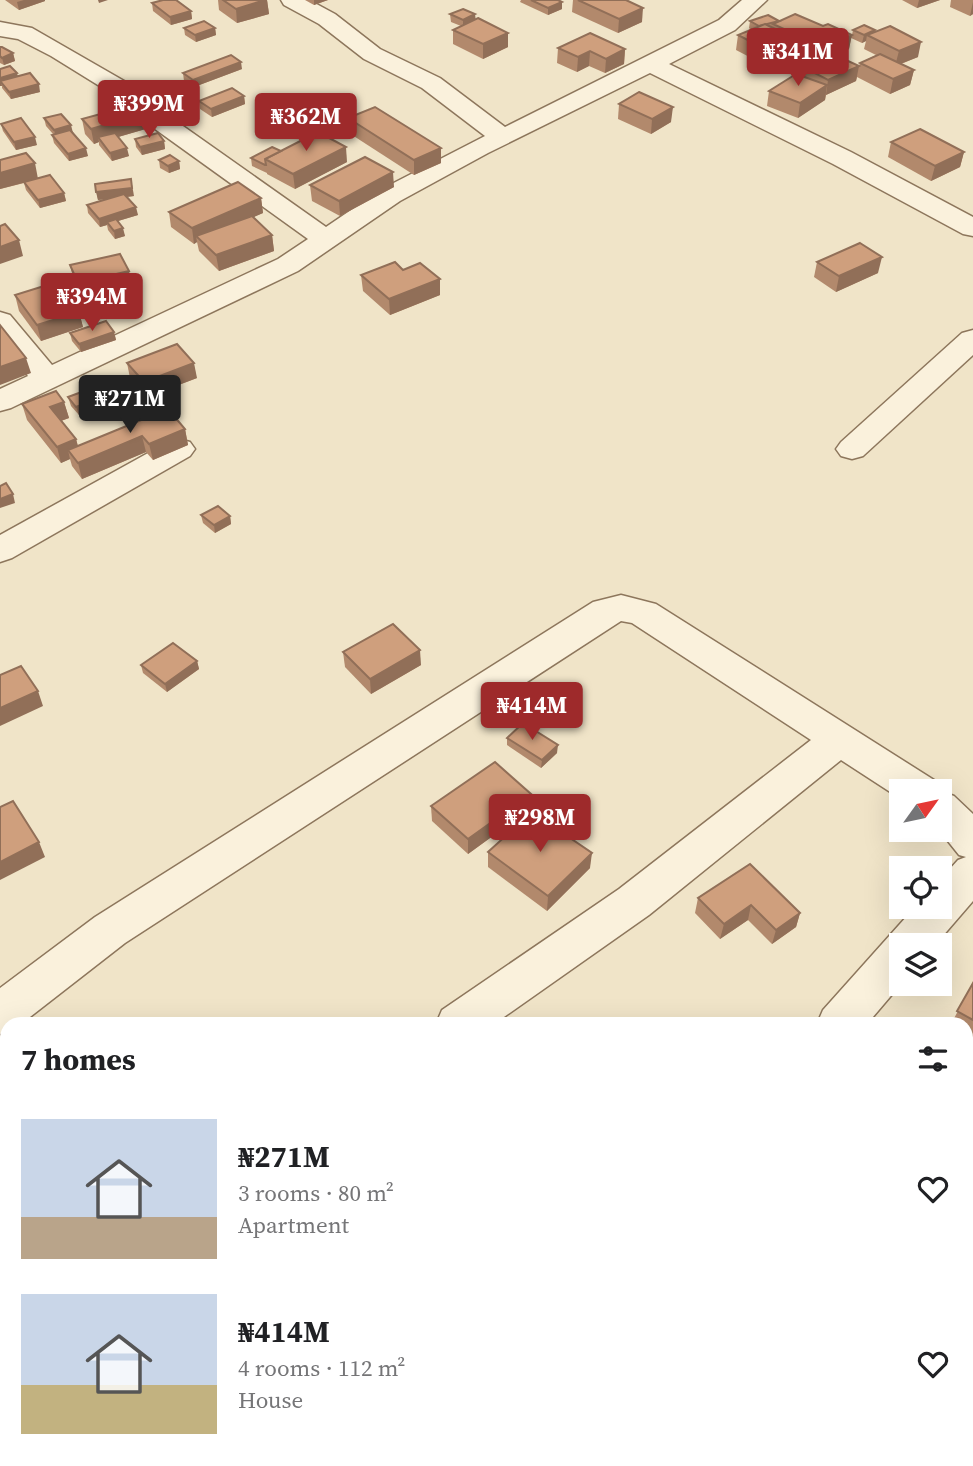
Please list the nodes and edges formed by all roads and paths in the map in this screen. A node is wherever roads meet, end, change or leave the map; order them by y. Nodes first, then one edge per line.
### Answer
1 (292, 0) edge
2 (757, 0) edge
3 (0, 29) edge
4 (650, 64) junction
5 (502, 137) junction
6 (973, 228) edge
7 (327, 240) junction
8 (0, 321) edge
9 (973, 339) edge
10 (47, 379) junction
11 (0, 401) edge
12 (179, 449) edge
13 (852, 449) dead end
14 (0, 550) edge
15 (839, 740) junction
16 (901, 779) edge
17 (952, 817) edge
18 (973, 843) edge
19 (973, 872) edge
20 (919, 933) edge
21 (889, 967) edge
22 (0, 1014) edge
23 (468, 1017) edge
24 (845, 1017) edge

1 - 5 street
2 - 4 street
3 - 7 street
4 - 5 street
4 - 6 street
5 - 7 street
7 - 10 street
8 - 10 street
9 - 13 street
10 - 11 street
12 - 14 street
15 - 16 street
15 - 22 street
15 - 23 street
17 - 18 street
19 - 20 street
21 - 24 street

